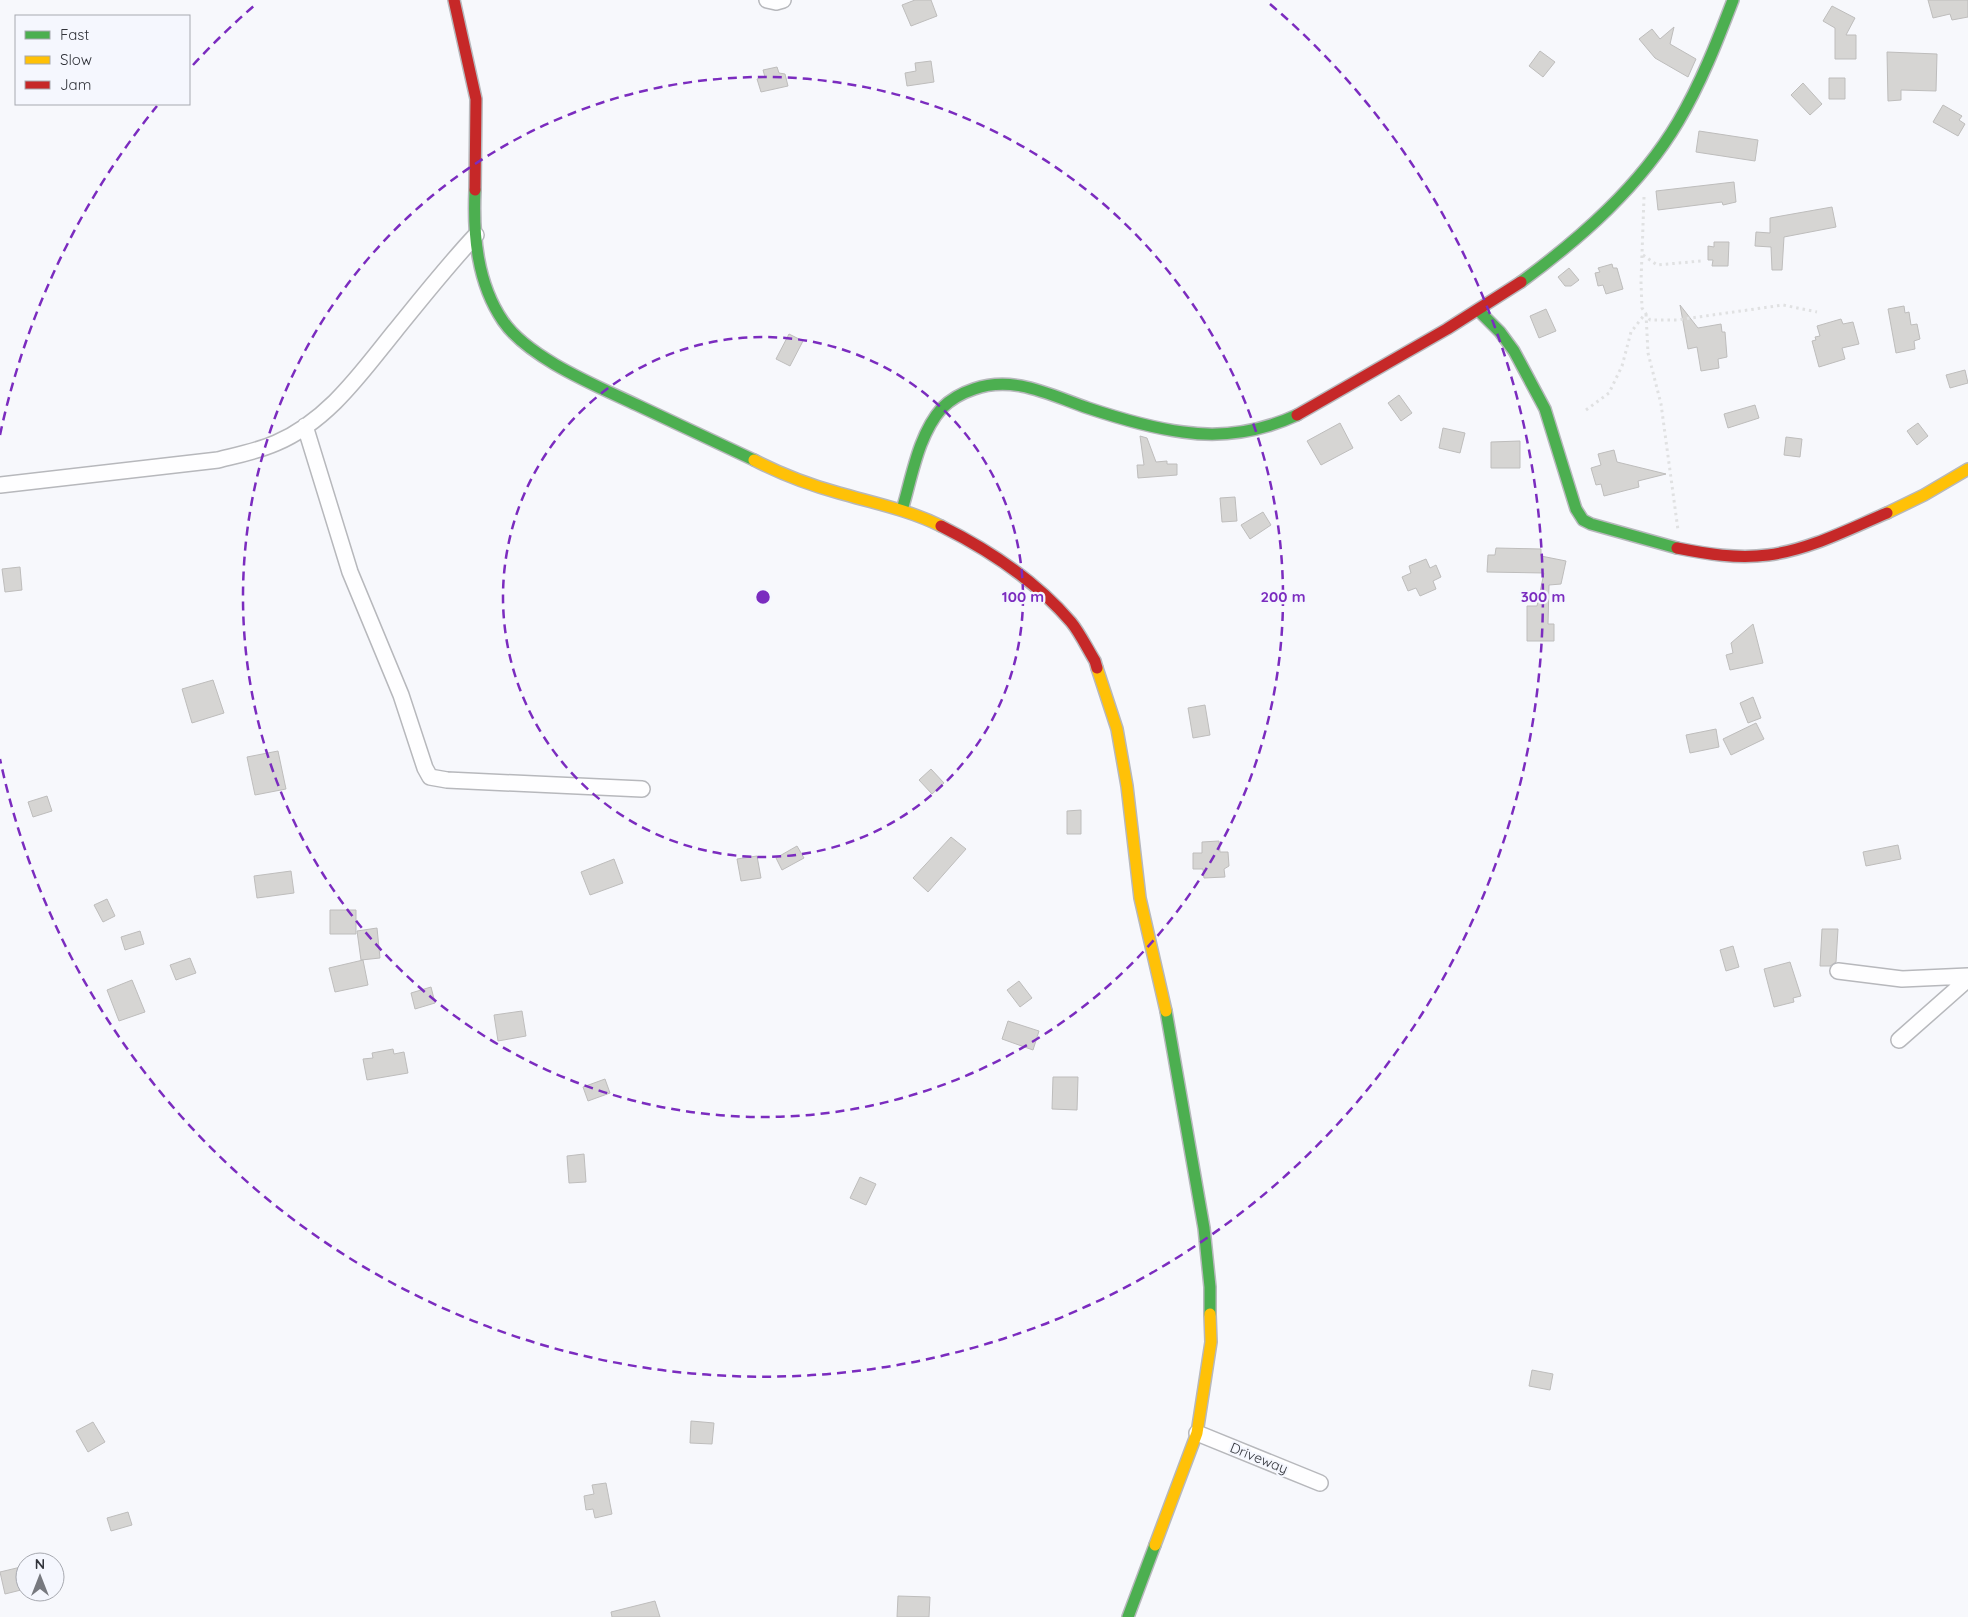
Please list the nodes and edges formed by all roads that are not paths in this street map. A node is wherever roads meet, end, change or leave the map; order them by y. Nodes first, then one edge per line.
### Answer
1 (454, 0) edge
2 (767, 0) edge
3 (783, 0) edge
4 (1734, 0) edge
5 (476, 235) junction
6 (1478, 310) junction
7 (305, 426) junction
8 (1968, 469) edge
9 (0, 485) edge
10 (902, 510) junction
11 (642, 789) dead end
12 (1838, 971) dead end
13 (1968, 977) edge
14 (1899, 1040) dead end
15 (1197, 1433) junction
16 (1320, 1483) dead end
17 (1128, 1617) edge

1 - 5 street
2 - 3 street
4 - 6 street
5 - 7 street
5 - 10 street
6 - 8 street
6 - 10 street
7 - 9 street
7 - 11 street
10 - 15 street
12 - 13 street
13 - 14 street
15 - 16 street, Driveway
15 - 17 street

